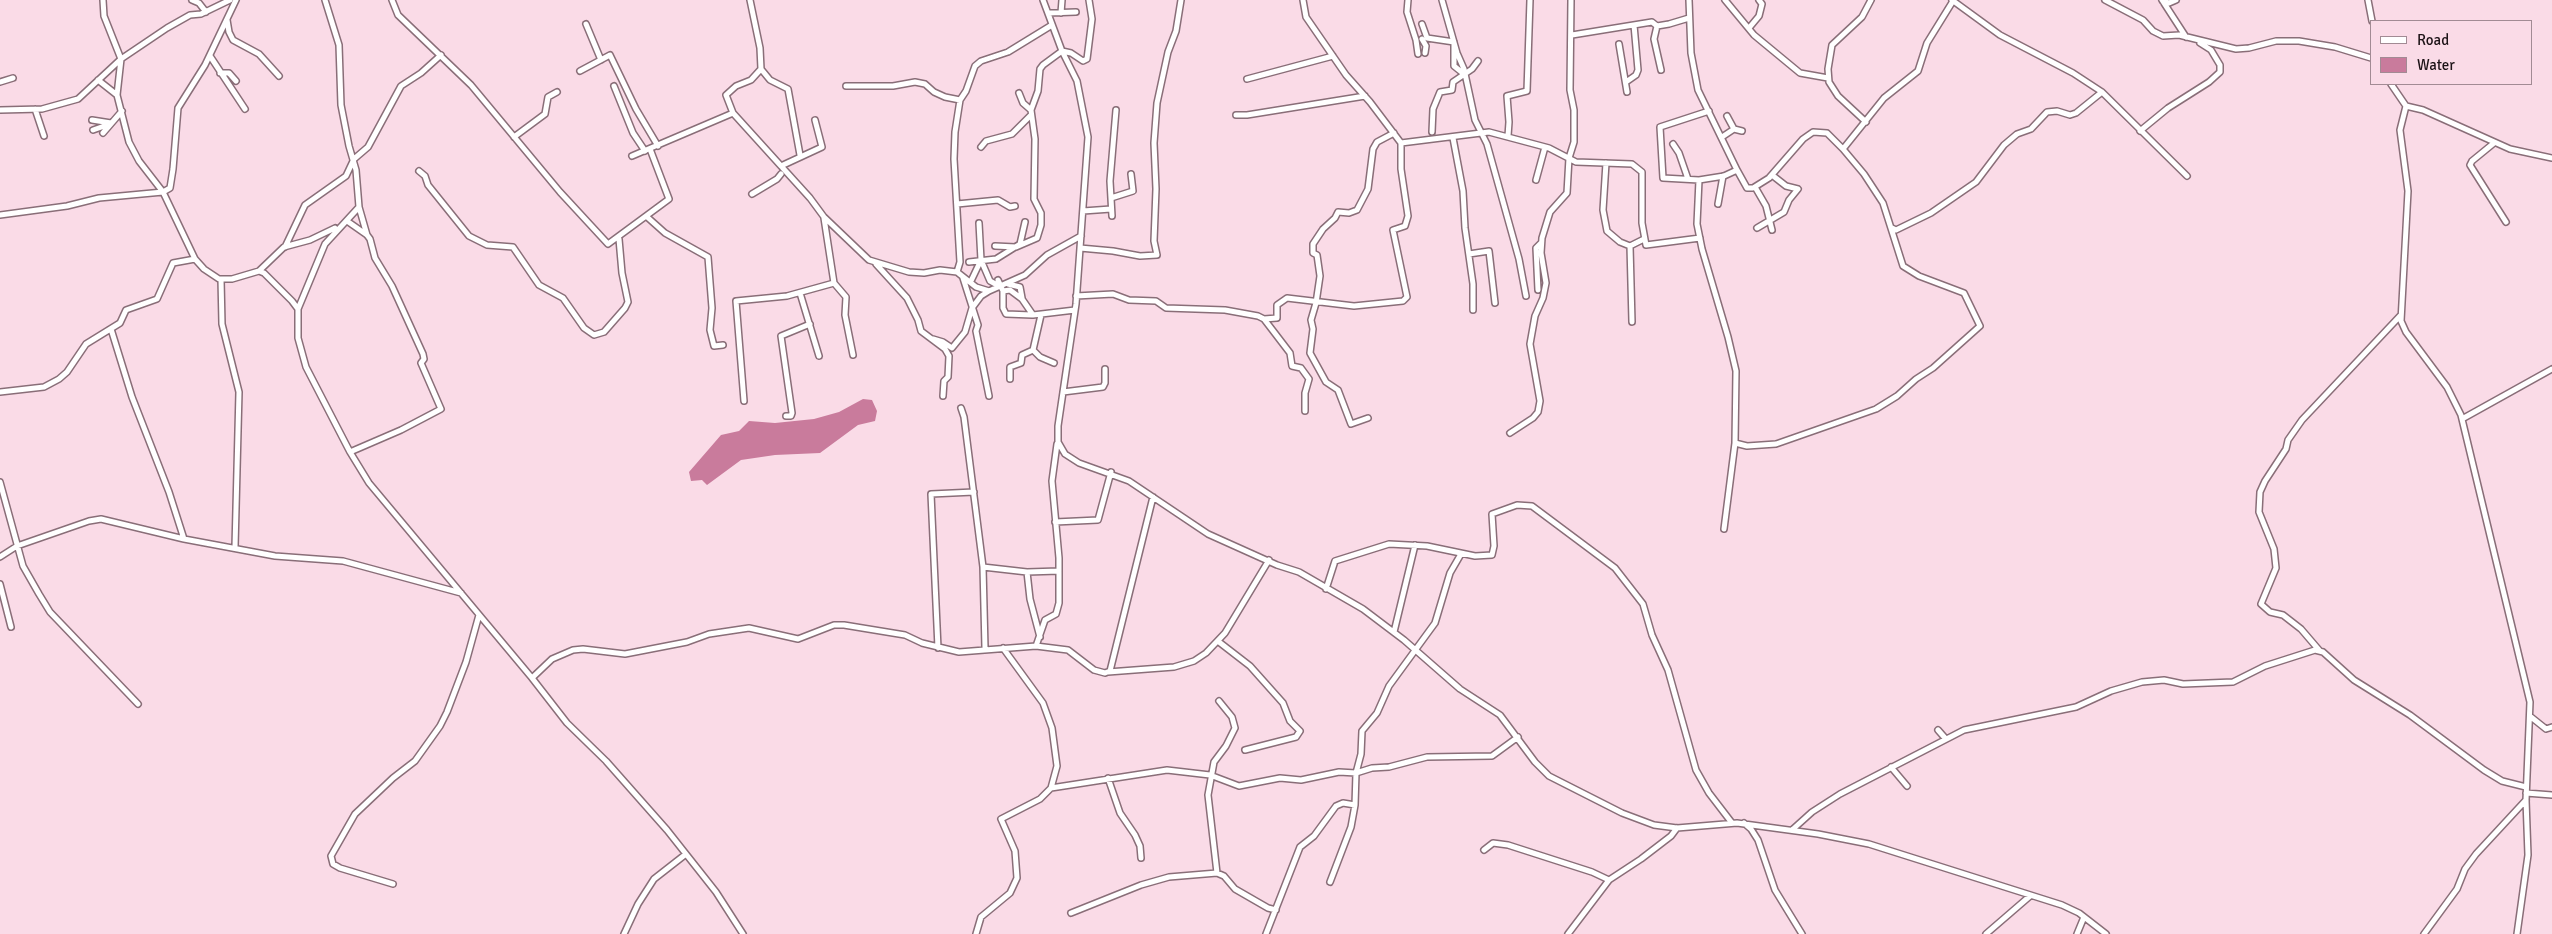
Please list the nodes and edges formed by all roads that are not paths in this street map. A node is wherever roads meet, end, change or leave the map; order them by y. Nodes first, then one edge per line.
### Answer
1 (103, 0) edge
2 (192, 0) edge
3 (230, 0) edge
4 (236, 0) edge
5 (325, 0) edge
6 (392, 0) edge
7 (745, 0) edge
8 (756, 0) edge
9 (1043, 0) edge
10 (1062, 0) edge
11 (1089, 0) edge
12 (1181, 0) edge
13 (1303, 0) edge
14 (1408, 0) edge
15 (1442, 0) edge
16 (1530, 0) edge
17 (1571, 0) edge
18 (1689, 0) edge
19 (1725, 0) edge
20 (1759, 0) edge
21 (1871, 0) edge
22 (2105, 0) edge
23 (2176, 0) edge
24 (2368, 0) edge
25 (1952, 1) edge
26 (2163, 1) edge
27 (750, 2) edge
28 (206, 12) junction
29 (1076, 12) dead end
30 (1048, 13) junction
31 (1061, 13) junction
32 (1689, 18) junction
33 (227, 20) junction
34 (2372, 20) edge
35 (586, 24) dead end
36 (1422, 24) dead end
37 (1052, 25) junction
38 (1634, 25) junction
39 (1657, 26) junction
40 (1749, 28) junction
41 (1572, 35) junction
42 (2186, 37) junction
43 (1422, 39) junction
44 (1454, 42) junction
45 (2199, 42) junction
46 (1619, 44) dead end
47 (1062, 51) junction
48 (1425, 53) dead end
49 (1418, 54) dead end
50 (442, 55) junction
51 (210, 56) junction
52 (1333, 56) junction
53 (2370, 58) edge
54 (121, 59) junction
55 (601, 60) junction
56 (1478, 62) dead end
57 (761, 69) junction
58 (1661, 70) dead end
59 (580, 71) dead end
60 (220, 73) junction
61 (1465, 73) junction
62 (279, 76) dead end
63 (13, 78) dead end
64 (1828, 78) junction
65 (98, 80) junction
66 (1247, 80) dead end
67 (236, 81) dead end
68 (0, 82) edge
69 (1626, 82) junction
70 (2392, 85) edge
71 (614, 86) dead end
72 (846, 86) dead end
73 (557, 92) dead end
74 (1627, 92) dead end
75 (2102, 92) junction
76 (1019, 93) dead end
77 (117, 95) junction
78 (1365, 96) junction
79 (960, 100) junction
80 (2406, 106) junction
81 (35, 109) junction
82 (0, 110) edge
83 (245, 110) dead end
84 (1116, 110) dead end
85 (122, 111) junction
86 (1031, 112) junction
87 (1708, 112) junction
88 (733, 113) junction
89 (1236, 114) dead end
90 (1727, 116) dead end
91 (92, 120) dead end
92 (815, 120) dead end
93 (1866, 122) junction
94 (111, 124) junction
95 (1734, 129) junction
96 (93, 130) dead end
97 (1742, 131) dead end
98 (2140, 131) junction
99 (1432, 132) dead end
100 (102, 133) dead end
101 (1394, 133) junction
102 (1484, 133) junction
103 (44, 136) dead end
104 (1508, 136) junction
105 (514, 137) junction
106 (1722, 137) junction
107 (1453, 138) junction
108 (2494, 143) junction
109 (1401, 144) junction
110 (1673, 144) dead end
111 (658, 146) junction
112 (981, 147) dead end
113 (1545, 147) junction
114 (1843, 149) junction
115 (647, 150) junction
116 (632, 156) dead end
117 (800, 156) junction
118 (1569, 158) junction
119 (2552, 158) edge
120 (354, 159) junction
121 (1606, 163) junction
122 (782, 170) junction
123 (1737, 170) junction
124 (419, 171) dead end
125 (1131, 174) dead end
126 (1772, 175) junction
127 (1723, 176) junction
128 (2188, 176) dead end
129 (1688, 179) junction
130 (1536, 180) dead end
131 (1700, 180) junction
132 (1755, 187) junction
133 (163, 192) junction
134 (752, 194) dead end
135 (1111, 198) junction
136 (957, 204) junction
137 (1718, 204) dead end
138 (359, 206) junction
139 (1016, 206) dead end
140 (1111, 209) junction
141 (1083, 211) junction
142 (0, 215) edge
143 (646, 216) junction
144 (1112, 216) dead end
145 (824, 217) junction
146 (346, 221) junction
147 (1025, 222) dead end
148 (1770, 222) junction
149 (2506, 222) dead end
150 (979, 223) dead end
151 (340, 226) junction
152 (1757, 228) dead end
153 (1892, 228) junction
154 (1772, 230) dead end
155 (367, 235) junction
156 (1081, 236) junction
157 (1700, 238) junction
158 (618, 239) junction
159 (1644, 239) junction
160 (1541, 243) junction
161 (285, 246) junction
162 (995, 246) dead end
163 (1016, 246) junction
164 (1630, 246) junction
165 (1080, 248) junction
166 (1469, 254) junction
167 (195, 259) junction
168 (981, 260) junction
169 (969, 262) dead end
170 (876, 264) junction
171 (259, 271) junction
172 (958, 272) junction
173 (964, 278) junction
174 (221, 279) junction
175 (971, 281) junction
176 (834, 283) junction
177 (999, 283) junction
178 (1008, 284) junction
179 (1538, 290) dead end
180 (989, 291) junction
181 (1003, 291) junction
182 (800, 293) junction
183 (1076, 296) junction
184 (1526, 296) dead end
185 (1022, 299) junction
186 (1316, 303) junction
187 (1495, 303) dead end
188 (298, 308) junction
189 (972, 308) junction
190 (1075, 310) junction
191 (1473, 310) dead end
192 (1033, 315) junction
193 (1041, 315) junction
194 (2400, 316) junction
195 (1264, 319) junction
196 (1632, 322) dead end
197 (810, 324) junction
198 (111, 329) junction
199 (928, 337) junction
200 (723, 345) dead end
201 (1033, 350) junction
202 (853, 355) dead end
203 (820, 356) dead end
204 (1054, 363) dead end
205 (1105, 369) dead end
206 (2552, 369) edge
207 (1010, 379) dead end
208 (0, 392) edge
209 (1063, 392) junction
210 (943, 396) dead end
211 (989, 396) dead end
212 (744, 401) dead end
213 (961, 408) dead end
214 (1304, 412) dead end
215 (786, 416) dead end
216 (1368, 418) dead end
217 (2462, 419) junction
218 (1510, 433) dead end
219 (1058, 442) junction
220 (1735, 443) junction
221 (350, 452) junction
222 (1111, 472) junction
223 (0, 482) edge
224 (974, 492) junction
225 (1153, 496) junction
226 (1055, 522) junction
227 (1724, 529) dead end
228 (184, 539) junction
229 (1415, 545) junction
230 (17, 546) junction
231 (234, 547) junction
232 (1461, 554) junction
233 (0, 557) edge
234 (1269, 560) junction
235 (983, 567) junction
236 (1059, 571) junction
237 (1027, 572) junction
238 (0, 584) edge
239 (1326, 589) junction
240 (461, 593) junction
241 (479, 615) junction
242 (10, 627) dead end
243 (1394, 632) junction
244 (1040, 638) junction
245 (1219, 642) junction
246 (1036, 646) junction
247 (938, 648) junction
248 (985, 648) junction
249 (1003, 648) junction
250 (2319, 650) junction
251 (1416, 651) junction
252 (1108, 672) junction
253 (532, 678) junction
254 (1219, 702) dead end
255 (138, 704) dead end
256 (2530, 718) junction
257 (2552, 727) edge
258 (1938, 730) dead end
259 (1518, 737) junction
260 (1945, 738) junction
261 (1245, 750) dead end
262 (1891, 767) junction
263 (1356, 773) junction
264 (1210, 775) junction
265 (1108, 778) junction
266 (1907, 786) dead end
267 (1052, 788) junction
268 (2526, 790) junction
269 (2552, 795) edge
270 (2526, 800) junction
271 (1356, 805) junction
272 (1732, 823) junction
273 (1744, 823) junction
274 (1677, 828) junction
275 (1792, 830) junction
276 (1484, 850) dead end
277 (686, 854) junction
278 (1140, 858) dead end
279 (1218, 873) junction
280 (1608, 880) junction
281 (1330, 882) dead end
282 (393, 884) dead end
283 (2030, 896) junction
284 (1276, 910) junction
285 (1071, 913) dead end
286 (2084, 917) junction
287 (624, 934) edge
288 (743, 934) edge
289 (976, 934) edge
290 (1266, 934) edge
291 (1568, 934) edge
292 (1802, 934) edge
293 (1986, 934) edge
294 (2077, 934) edge
295 (2106, 934) edge
296 (2424, 934) edge
297 (2517, 934) edge

1 - 54 street
2 - 28 street
3 - 28 street
4 - 33 street
5 - 120 street
6 - 50 street
7 - 27 street
8 - 27 street
9 - 30 street
10 - 31 street
11 - 47 street
12 - 165 street
13 - 52 street
14 - 43 street
15 - 44 street
16 - 104 street
17 - 41 street
18 - 32 street
19 - 40 street
20 - 40 street
21 - 64 street
22 - 42 street
23 - 26 street
24 - 34 street
25 - 75 street
25 - 93 street
26 - 42 street
27 - 57 street
28 - 54 street
29 - 31 street
30 - 31 street
30 - 37 street
32 - 39 street
32 - 87 street
33 - 51 street
33 - 62 street
35 - 55 street
36 - 43 street
37 - 47 street
37 - 79 street
38 - 39 street
38 - 41 street
38 - 69 street
39 - 58 street
40 - 64 street
41 - 118 street
42 - 45 street
43 - 44 street
43 - 48 street
43 - 49 street
44 - 61 street
45 - 53 street
45 - 98 street
46 - 69 street
47 - 86 street
47 - 141 street
50 - 105 street
50 - 120 street
51 - 60 street
51 - 133 street
52 - 66 street
52 - 78 street
54 - 65 street
54 - 77 street
55 - 59 street
55 - 111 street
56 - 61 street
57 - 88 street
57 - 117 street
60 - 67 street
60 - 83 street
61 - 99 street
61 - 102 street
63 - 68 street
64 - 93 street
65 - 77 street
65 - 81 street
69 - 74 street
70 - 80 street
71 - 115 street
72 - 79 street
73 - 105 street
75 - 98 street
75 - 153 street
76 - 86 street
77 - 85 street
78 - 89 street
78 - 101 street
79 - 136 street
80 - 108 street
80 - 194 street
81 - 82 street
81 - 103 street
84 - 135 street
85 - 94 street
85 - 133 street
86 - 112 street
86 - 163 street
87 - 106 street
87 - 129 street
88 - 111 street
88 - 122 street
90 - 95 street
91 - 94 street
92 - 117 street
93 - 114 street
94 - 96 street
94 - 100 street
95 - 97 street
95 - 106 street
98 - 128 street
101 - 109 street
101 - 186 street
102 - 104 street
102 - 107 street
102 - 184 street
104 - 113 street
105 - 158 street
106 - 123 street
107 - 109 street
107 - 166 street
108 - 119 street
108 - 149 street
109 - 186 street
110 - 129 street
111 - 115 street
113 - 118 street
113 - 130 street
114 - 126 street
114 - 153 street
115 - 116 street
115 - 143 street
117 - 122 street
118 - 121 street
118 - 160 street
120 - 138 street
120 - 161 street
121 - 159 street
121 - 164 street
122 - 134 street
122 - 145 street
123 - 127 street
123 - 132 street
124 - 158 street
125 - 135 street
126 - 132 street
126 - 148 street
127 - 131 street
127 - 137 street
129 - 131 street
131 - 157 street
132 - 148 street
133 - 142 street
133 - 167 street
135 - 140 street
136 - 139 street
136 - 172 street
138 - 146 street
138 - 155 street
140 - 141 street
140 - 144 street
141 - 156 street
143 - 158 street
143 - 200 street
145 - 170 street
145 - 176 street
146 - 151 street
146 - 155 street
147 - 163 street
148 - 152 street
148 - 154 street
150 - 168 street
151 - 161 street
151 - 188 street
153 - 220 street
155 - 221 street
156 - 165 street
156 - 178 street
157 - 159 street
157 - 220 street
159 - 164 street
160 - 179 street
160 - 218 street
161 - 171 street
162 - 163 street
163 - 168 street
164 - 196 street
165 - 183 street
166 - 187 street
166 - 191 street
167 - 174 street
167 - 198 street
168 - 169 street
168 - 175 street
168 - 177 street
170 - 172 street
170 - 199 street
171 - 174 street
171 - 188 street
172 - 173 street
173 - 175 street
173 - 189 street
174 - 231 street
175 - 180 street
176 - 182 street
176 - 202 street
177 - 178 street
177 - 180 street
177 - 181 street
178 - 185 street
180 - 189 street
181 - 185 street
181 - 192 street
182 - 197 street
182 - 212 street
183 - 190 street
183 - 195 street
185 - 192 street
186 - 195 street
186 - 216 street
188 - 221 street
189 - 199 street
189 - 211 street
190 - 193 street
190 - 209 street
192 - 193 street
193 - 201 street
194 - 217 street
194 - 250 street
195 - 214 street
197 - 203 street
197 - 215 street
198 - 208 street
198 - 228 street
199 - 210 street
201 - 204 street
201 - 207 street
205 - 209 street
206 - 217 street
209 - 219 street
213 - 224 street
217 - 256 street
219 - 222 street
219 - 226 street
220 - 227 street
221 - 240 street
222 - 225 street
222 - 226 street
223 - 230 street
224 - 235 street
224 - 247 street
225 - 234 street
225 - 252 street
226 - 236 street
228 - 230 street
228 - 231 street
229 - 232 street
229 - 239 street
229 - 243 street
230 - 233 street
230 - 255 street
231 - 240 street
232 - 251 street
232 - 272 street
234 - 239 street
234 - 245 street
235 - 237 street
235 - 248 street
236 - 237 street
236 - 244 street
237 - 244 street
238 - 242 street
239 - 243 street
240 - 241 street
241 - 253 street
241 - 282 street
243 - 251 street
244 - 246 street
245 - 252 street
245 - 261 street
246 - 249 street
246 - 252 street
247 - 248 street
247 - 253 street
248 - 249 street
249 - 267 street
250 - 260 street
250 - 268 street
251 - 259 street
251 - 263 street
253 - 277 street
254 - 264 street
256 - 257 street
256 - 268 street
258 - 260 street
259 - 263 street
259 - 274 street
260 - 262 street
262 - 266 street
262 - 275 street
263 - 264 street
263 - 271 street
264 - 265 street
264 - 279 street
265 - 267 street
265 - 278 street
267 - 289 street
268 - 269 street
268 - 270 street
270 - 296 street
270 - 297 street
271 - 281 street
271 - 284 street
272 - 273 street
272 - 274 street
273 - 275 street
273 - 292 street
274 - 280 street
275 - 283 street
276 - 280 street
277 - 287 street
277 - 288 street
279 - 284 street
279 - 285 street
280 - 291 street
283 - 286 street
283 - 293 street
284 - 290 street
286 - 294 street
286 - 295 street

